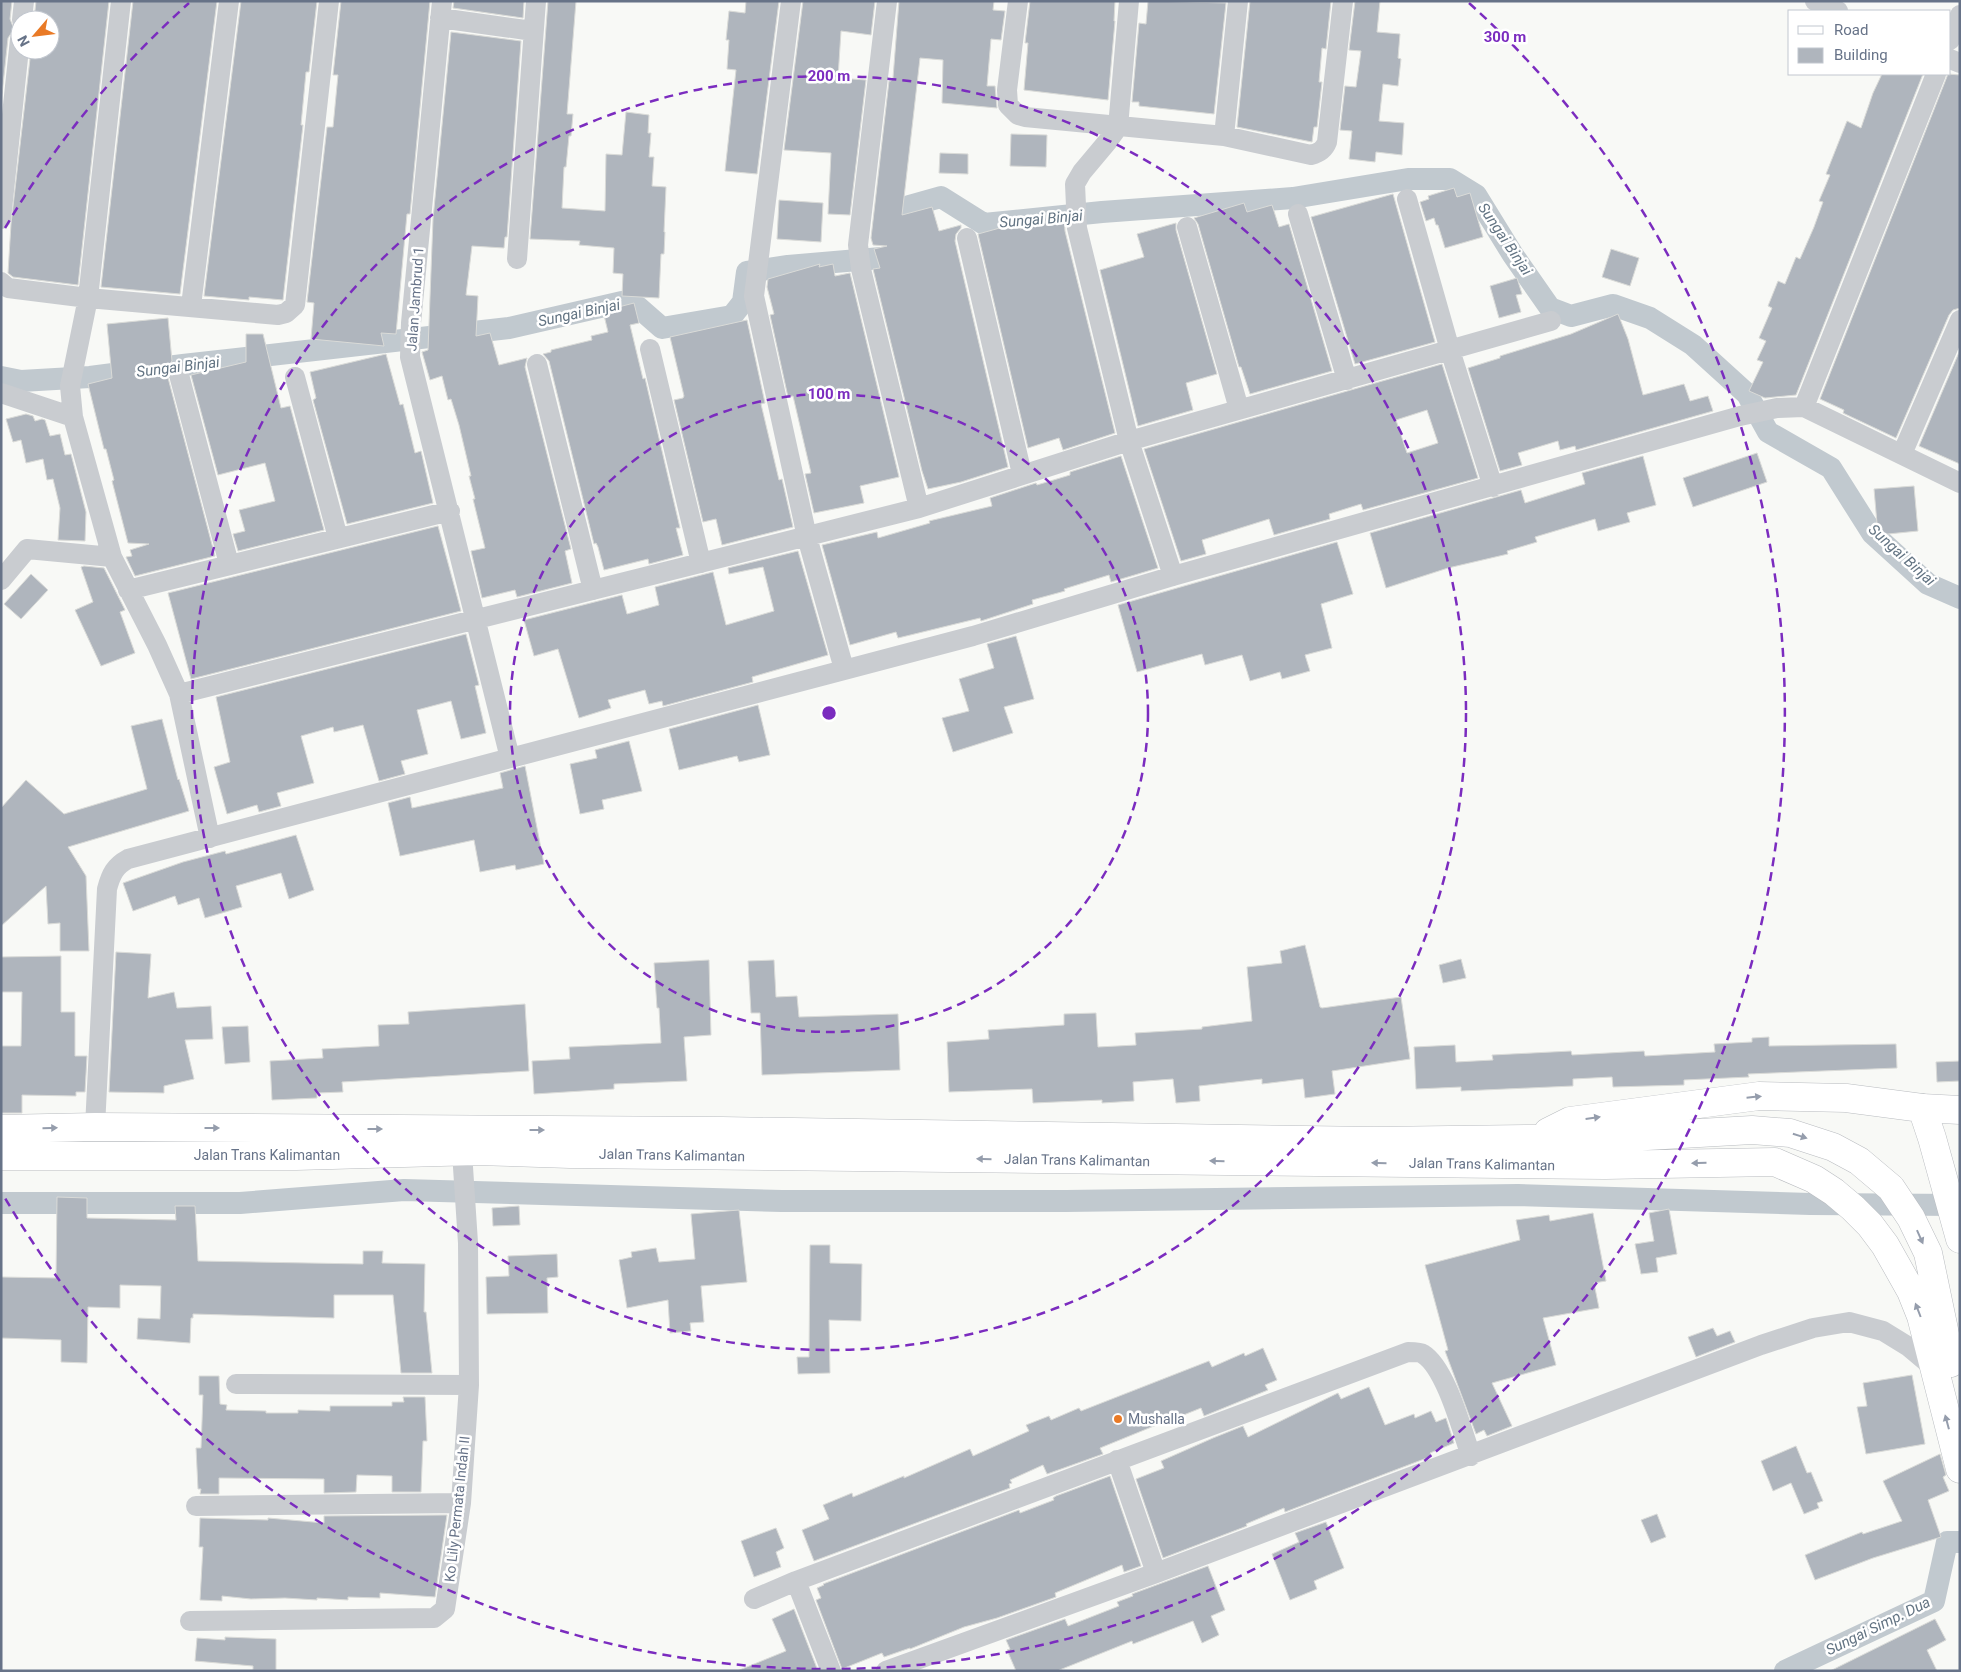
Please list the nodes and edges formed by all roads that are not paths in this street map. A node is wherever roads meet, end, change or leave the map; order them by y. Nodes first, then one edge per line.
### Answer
1 (121, 1) edge
2 (229, 1) edge
3 (328, 1) edge
4 (536, 1) edge
5 (791, 1) edge
6 (887, 1) edge
7 (1018, 1) edge
8 (1128, 1) edge
9 (1238, 1) edge
10 (1343, 1) edge
11 (1815, 1) edge
12 (441, 10) edge
13 (1836, 10) edge
14 (1960, 15) edge
15 (533, 31) junction
16 (1951, 38) edge
17 (18, 60) edge
18 (1936, 75) edge
19 (1118, 127) junction
20 (1224, 136) junction
21 (1407, 199) dead end
22 (1298, 214) dead end
23 (1, 219) edge
24 (1187, 227) dead end
25 (967, 238) dead end
26 (517, 259) dead end
27 (1, 282) edge
28 (88, 298) junction
29 (191, 306) junction
30 (1960, 320) edge
31 (1552, 321) dead end
32 (650, 349) dead end
33 (1450, 350) junction
34 (537, 364) dead end
35 (178, 371) dead end
36 (296, 377) dead end
37 (1346, 380) junction
38 (1, 393) edge
39 (1804, 406) junction
40 (1239, 409) junction
41 (73, 417) junction
42 (1129, 441) junction
43 (1902, 454) junction
44 (1022, 474) junction
45 (1960, 482) edge
46 (1492, 487) junction
47 (919, 508) junction
48 (450, 511) junction
49 (807, 537) junction
50 (338, 538) junction
51 (112, 556) junction
52 (701, 563) junction
53 (229, 564) junction
54 (1173, 576) junction
55 (1, 580) edge
56 (128, 590) junction
57 (593, 590) junction
58 (475, 619) junction
59 (844, 669) junction
60 (179, 694) junction
61 (510, 758) junction
62 (210, 838) junction
63 (1922, 1108) junction
64 (1960, 1110) edge
65 (95, 1127) junction
66 (1, 1129) edge
67 (1531, 1140) junction
68 (1, 1156) edge
69 (462, 1157) junction
70 (1960, 1239) edge
71 (1938, 1359) junction
72 (236, 1384) dead end
73 (469, 1385) junction
74 (1960, 1393) edge
75 (1471, 1456) junction
76 (1118, 1460) junction
77 (1960, 1469) edge
78 (461, 1503) junction
79 (196, 1506) dead end
80 (1156, 1573) junction
81 (796, 1582) junction
82 (754, 1599) dead end
83 (190, 1621) dead end
84 (831, 1671) edge
85 (886, 1671) edge

1 - 28 street
2 - 29 street
3 - 29 street
4 - 15 street
5 - 49 street
6 - 47 street
7 - 19 street
8 - 19 street
9 - 20 street
10 - 20 street
11 - 13 street
12 - 15 street
12 - 48 street, Jalan Jambrud 1
14 - 16 street
15 - 26 street
17 - 23 street
18 - 39 street
19 - 20 street
19 - 42 street
21 - 33 street
22 - 37 street
24 - 40 street
25 - 44 street
27 - 28 street
28 - 29 street
28 - 41 street
30 - 43 street
31 - 33 street
32 - 52 street
33 - 37 street
33 - 46 street
34 - 57 street
35 - 53 street
36 - 50 street
37 - 40 street
38 - 41 street
39 - 43 street
39 - 46 street
40 - 42 street
41 - 51 street
42 - 44 street
42 - 54 street
43 - 45 street
44 - 47 street
46 - 54 street
47 - 49 street
48 - 50 street
48 - 58 street, Jalan Jambrud 1
49 - 52 street
49 - 59 street
50 - 53 street
51 - 55 street
51 - 56 street
52 - 57 street
53 - 56 street
54 - 59 street
56 - 60 street
57 - 58 street
58 - 60 street
58 - 61 street, Jalan Jambrud 1
59 - 61 street
60 - 62 street
61 - 62 street
62 - 65 street
63 - 64 main road
67 -> 63 main road
63 - 70 main road
66 -> 65 main road, Jalan Trans Kalimantan
65 -> 67 main road, Jalan Trans Kalimantan
67 -> 71 main road, Jalan Trans Kalimantan
68 - 69 main road, Jalan Trans Kalimantan
71 -> 69 main road, Jalan Trans Kalimantan
69 - 73 street, Ko Lily Permata Indah II
71 - 74 main road, Jalan Trans Kalimantan
71 - 75 street
77 -> 71 main road, Jalan Trans Kalimantan
72 - 73 street
73 - 78 street, Ko Lily Permata Indah II
75 - 76 street
75 - 80 street
76 - 80 street
76 - 81 street
78 - 79 street
78 - 83 street, Ko Lily Permata Indah II
80 - 85 street
81 - 82 street
81 - 84 street

